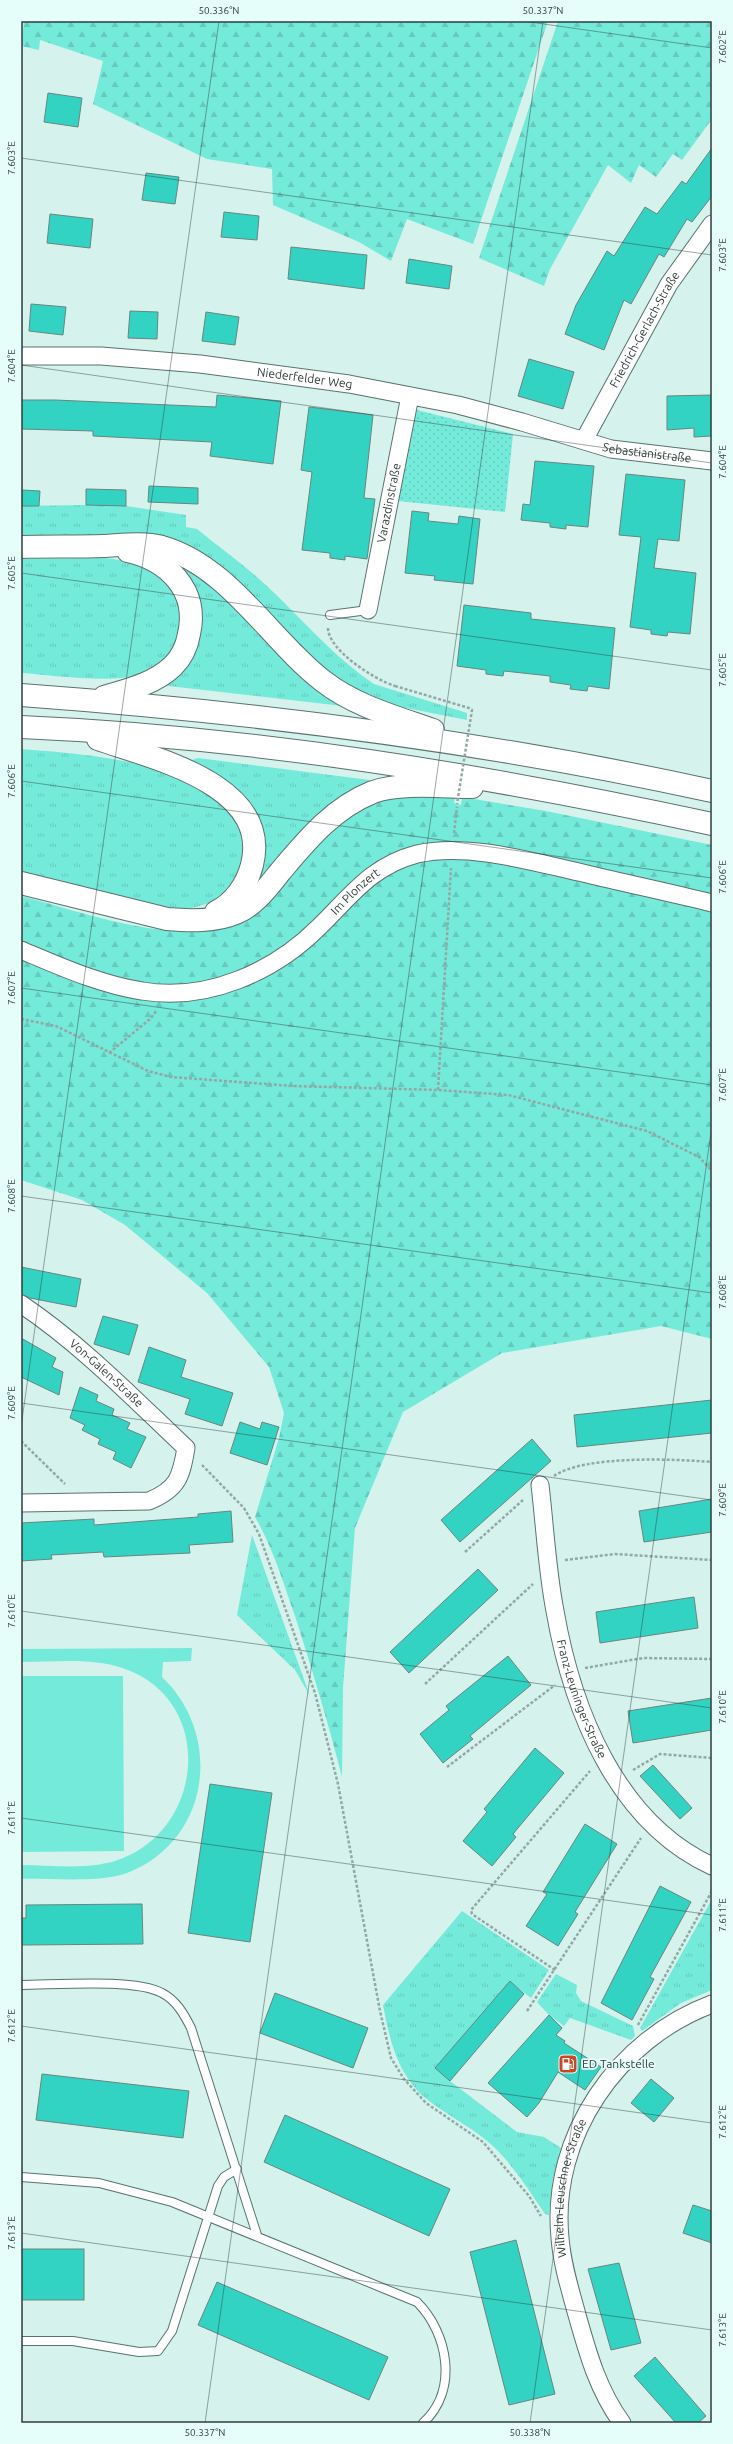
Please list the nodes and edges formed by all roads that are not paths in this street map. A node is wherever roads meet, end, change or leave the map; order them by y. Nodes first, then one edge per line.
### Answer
1 (712, 226) edge
2 (21, 356) edge
3 (410, 396) junction
4 (584, 440) junction
5 (712, 461) edge
6 (21, 546) edge
7 (103, 546) junction
8 (368, 610) joint
9 (330, 615) road end
10 (21, 695) edge
11 (94, 700) junction
12 (21, 727) edge
13 (72, 730) junction
14 (483, 748) junction
15 (523, 786) junction
16 (712, 791) edge
17 (712, 824) edge
18 (21, 883) edge
19 (712, 904) edge
20 (200, 919) junction
21 (21, 950) edge
22 (21, 1304) edge
23 (540, 1485) road end
24 (21, 1503) edge
25 (712, 1866) edge
26 (21, 1985) edge
27 (712, 2004) edge
28 (237, 2169) junction
29 (21, 2177) edge
30 (208, 2216) junction
31 (257, 2235) junction
32 (21, 2342) edge
33 (423, 2423) edge
34 (622, 2423) edge

1 - 4 street, Friedrich-Gerlach-Straße
2 - 3 street, Niederfelder Weg
3 - 4 street, Niederfelder Weg
3 - 8 street, Varazdinstraße
4 - 5 street, Sebastianistraße
6 - 7 highway
7 - 11 highway
7 - 14 highway
8 - 9 lane
10 - 11 highway
11 - 14 highway
12 - 13 highway
13 - 15 highway
13 - 20 highway
14 - 16 highway
15 - 17 highway
15 - 20 highway
18 - 20 highway
19 - 21 street, Im Plonzert
22 - 24 street, Von-Galen-Straße
23 - 25 street, Franz-Leuninger-Straße
26 - 28 lane
27 - 34 street, Wilhelm-Leuschner-Straße
28 - 30 lane
28 - 31 lane
29 - 30 lane
30 - 31 lane
30 - 32 lane
31 - 33 lane

